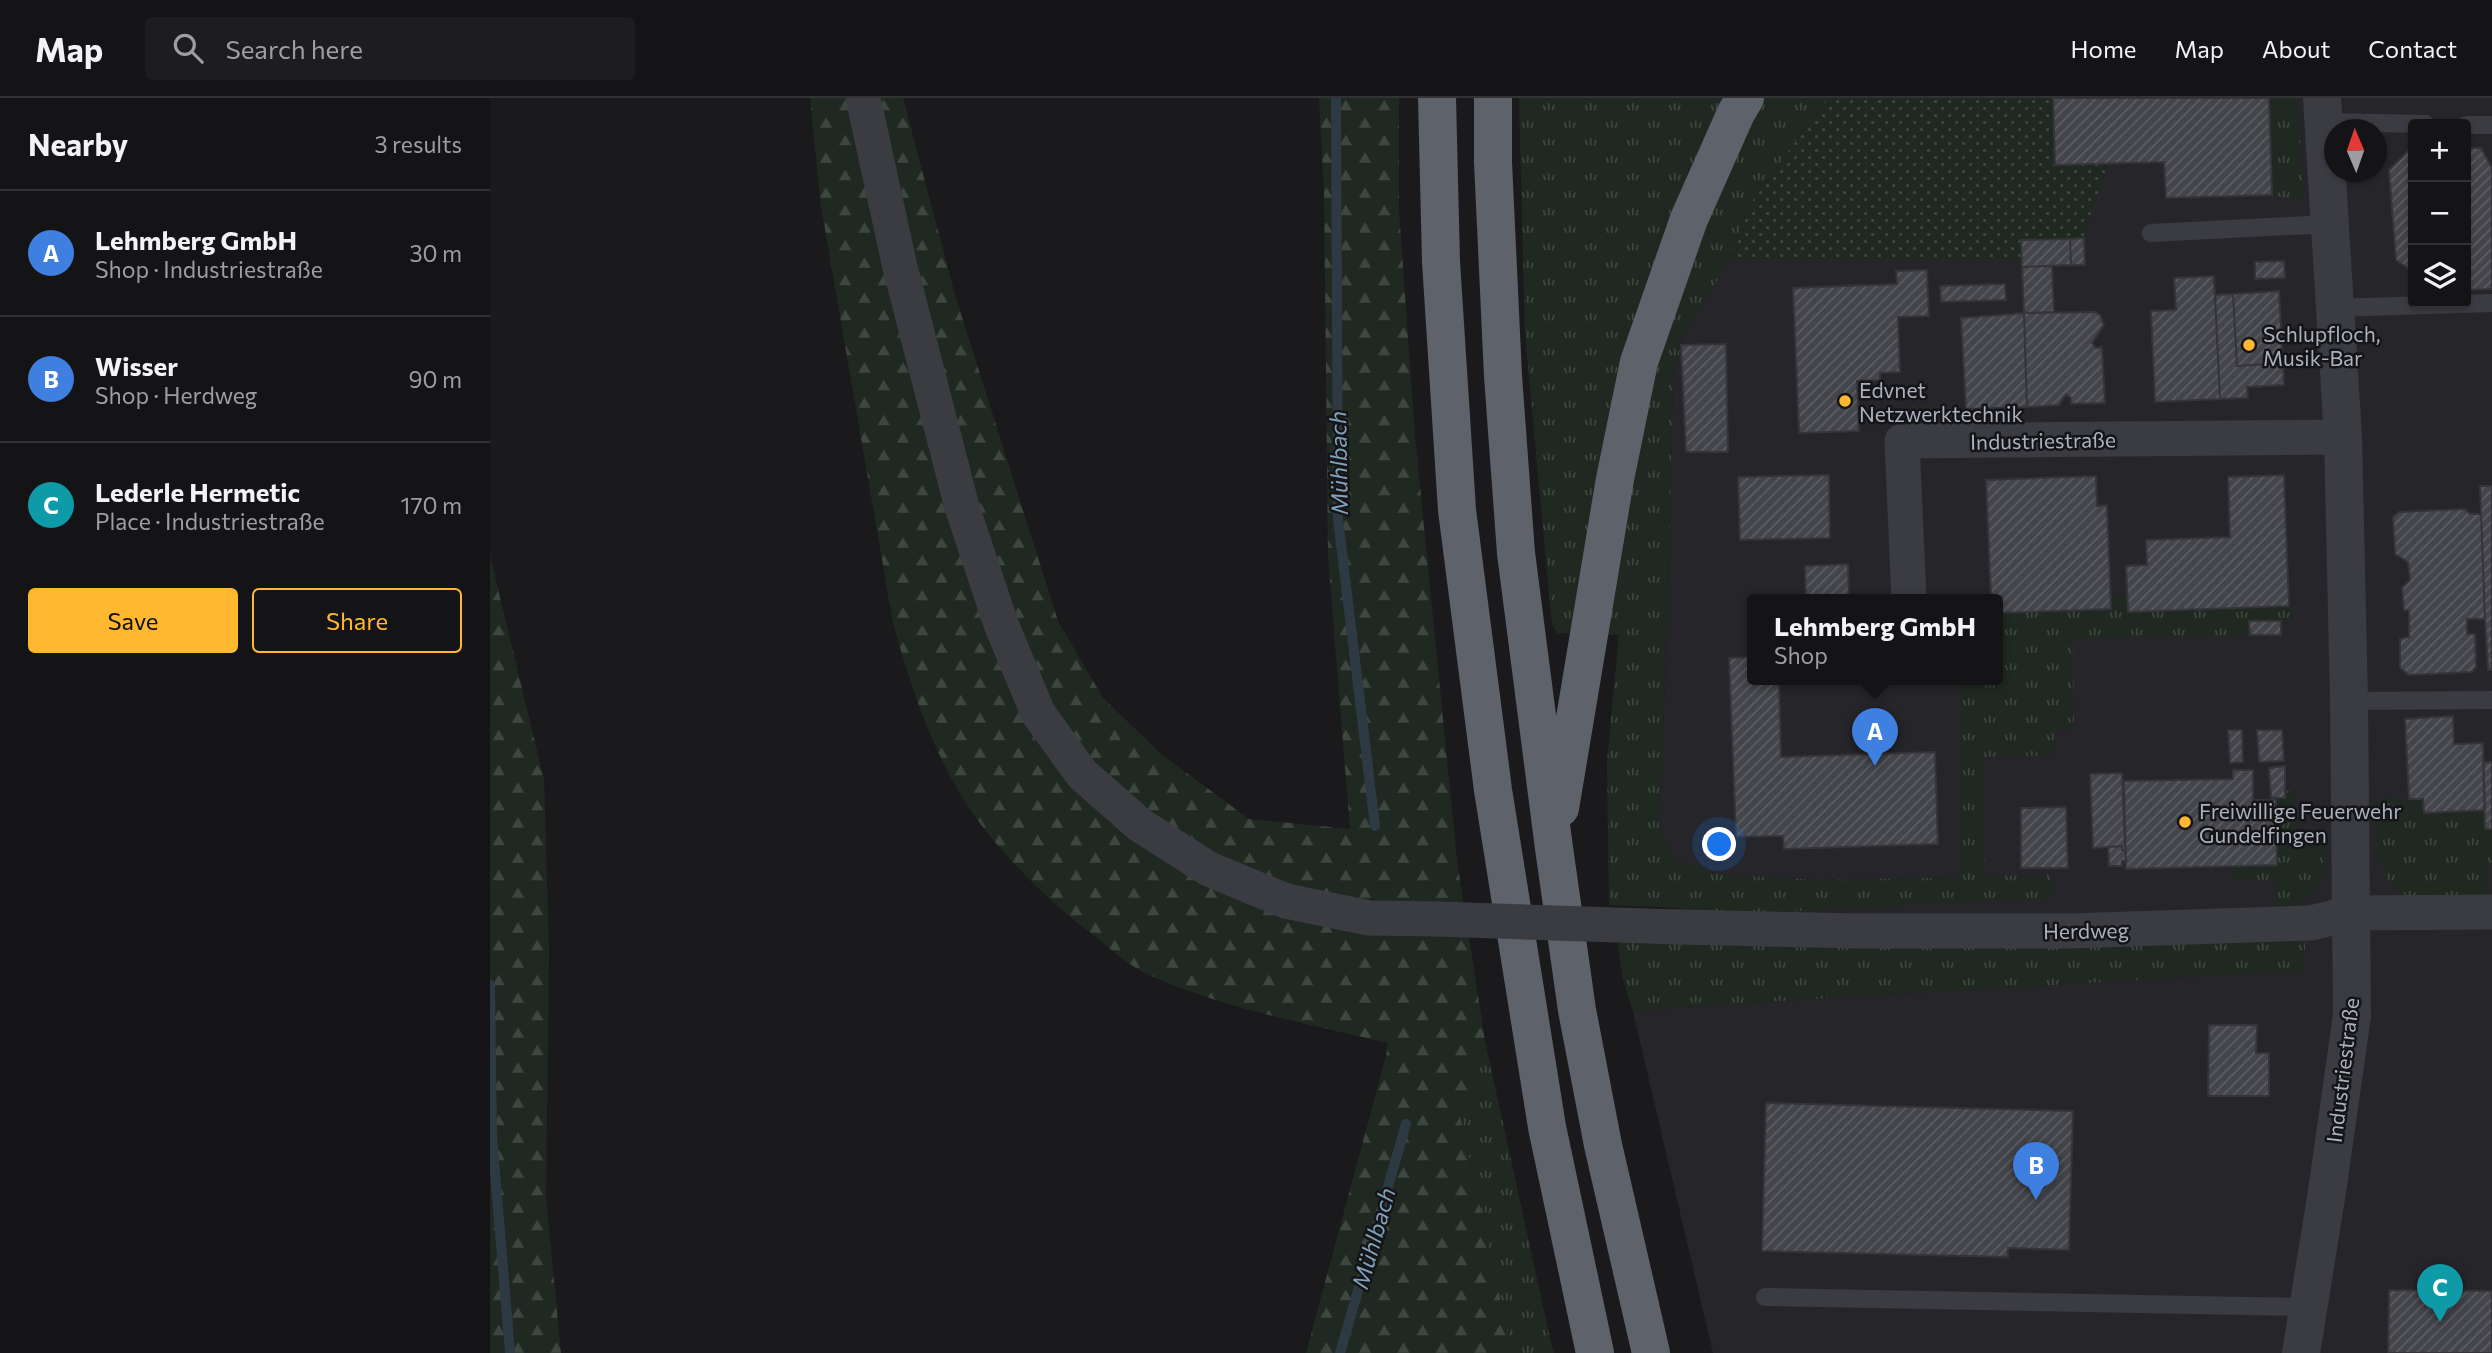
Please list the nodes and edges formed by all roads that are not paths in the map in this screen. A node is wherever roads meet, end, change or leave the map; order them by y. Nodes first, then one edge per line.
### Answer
1 (863, 98) edge
2 (1437, 98) edge
3 (1493, 98) edge
4 (1745, 98) edge
5 (2323, 110) edge
6 (2408, 122) edge
7 (2471, 125) edge
8 (2492, 125) edge
9 (2330, 224) junction
10 (2151, 233) dead end
11 (2492, 303) edge
12 (2335, 308) junction
13 (2343, 438) junction
14 (1909, 594) edge
15 (2492, 700) edge
16 (2349, 701) junction
17 (1554, 848) junction
18 (2492, 912) edge
19 (2351, 913) junction
20 (1766, 1297) dead end
21 (2308, 1307) junction
22 (1595, 1353) edge
23 (1651, 1353) edge
24 (2301, 1353) edge

1 - 19 street, Herdweg, bridge
2 - 22 highway
3 - 17 highway
4 - 17 highway
5 - 6 lane
5 - 9 street, Industriestraße
7 - 8 lane
9 - 10 lane
9 - 12 street, Industriestraße
11 - 12 lane
12 - 13 street, Industriestraße
13 - 14 street, Industriestraße
13 - 16 street, Industriestraße
15 - 16 lane
16 - 19 street, Industriestraße
17 - 23 highway
18 - 19 street, Herdweg
19 - 21 street, Industriestraße
20 - 21 lane
21 - 24 street, Industriestraße

